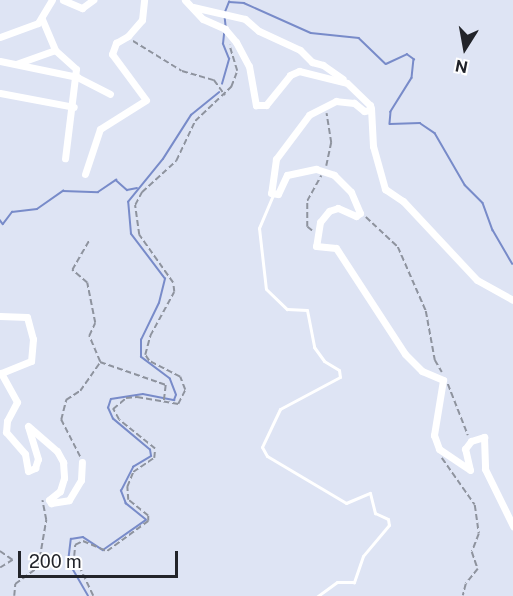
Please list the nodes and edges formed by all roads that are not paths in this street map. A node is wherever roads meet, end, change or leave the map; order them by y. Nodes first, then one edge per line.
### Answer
1 (52, 0) edge
2 (63, 0) edge
3 (93, 0) edge
4 (144, 0) edge
5 (185, 0) edge
6 (193, 7) junction
7 (42, 19) junction
8 (0, 37) edge
9 (56, 50) junction
10 (0, 55) edge
11 (4, 62) edge
12 (16, 64) junction
13 (77, 77) junction
14 (347, 83) junction
15 (0, 93) edge
16 (110, 94) dead end
17 (74, 107) junction
18 (371, 108) junction
19 (65, 158) dead end
20 (84, 174) dead end
21 (273, 195) junction
22 (513, 300) edge
23 (0, 316) edge
24 (82, 462) road end
25 (513, 526) edge
26 (318, 596) edge

1 - 7 street
2 - 3 street
4 - 20 street
5 - 6 street
6 - 14 street
6 - 14 street
7 - 8 street
7 - 9 street
9 - 12 street
9 - 13 street
10 - 11 street
11 - 12 street
12 - 13 street
13 - 16 street
13 - 17 street
14 - 18 street
15 - 17 street
17 - 19 street
18 - 21 street
18 - 22 street
21 - 25 street
21 - 26 lane
23 - 24 street

